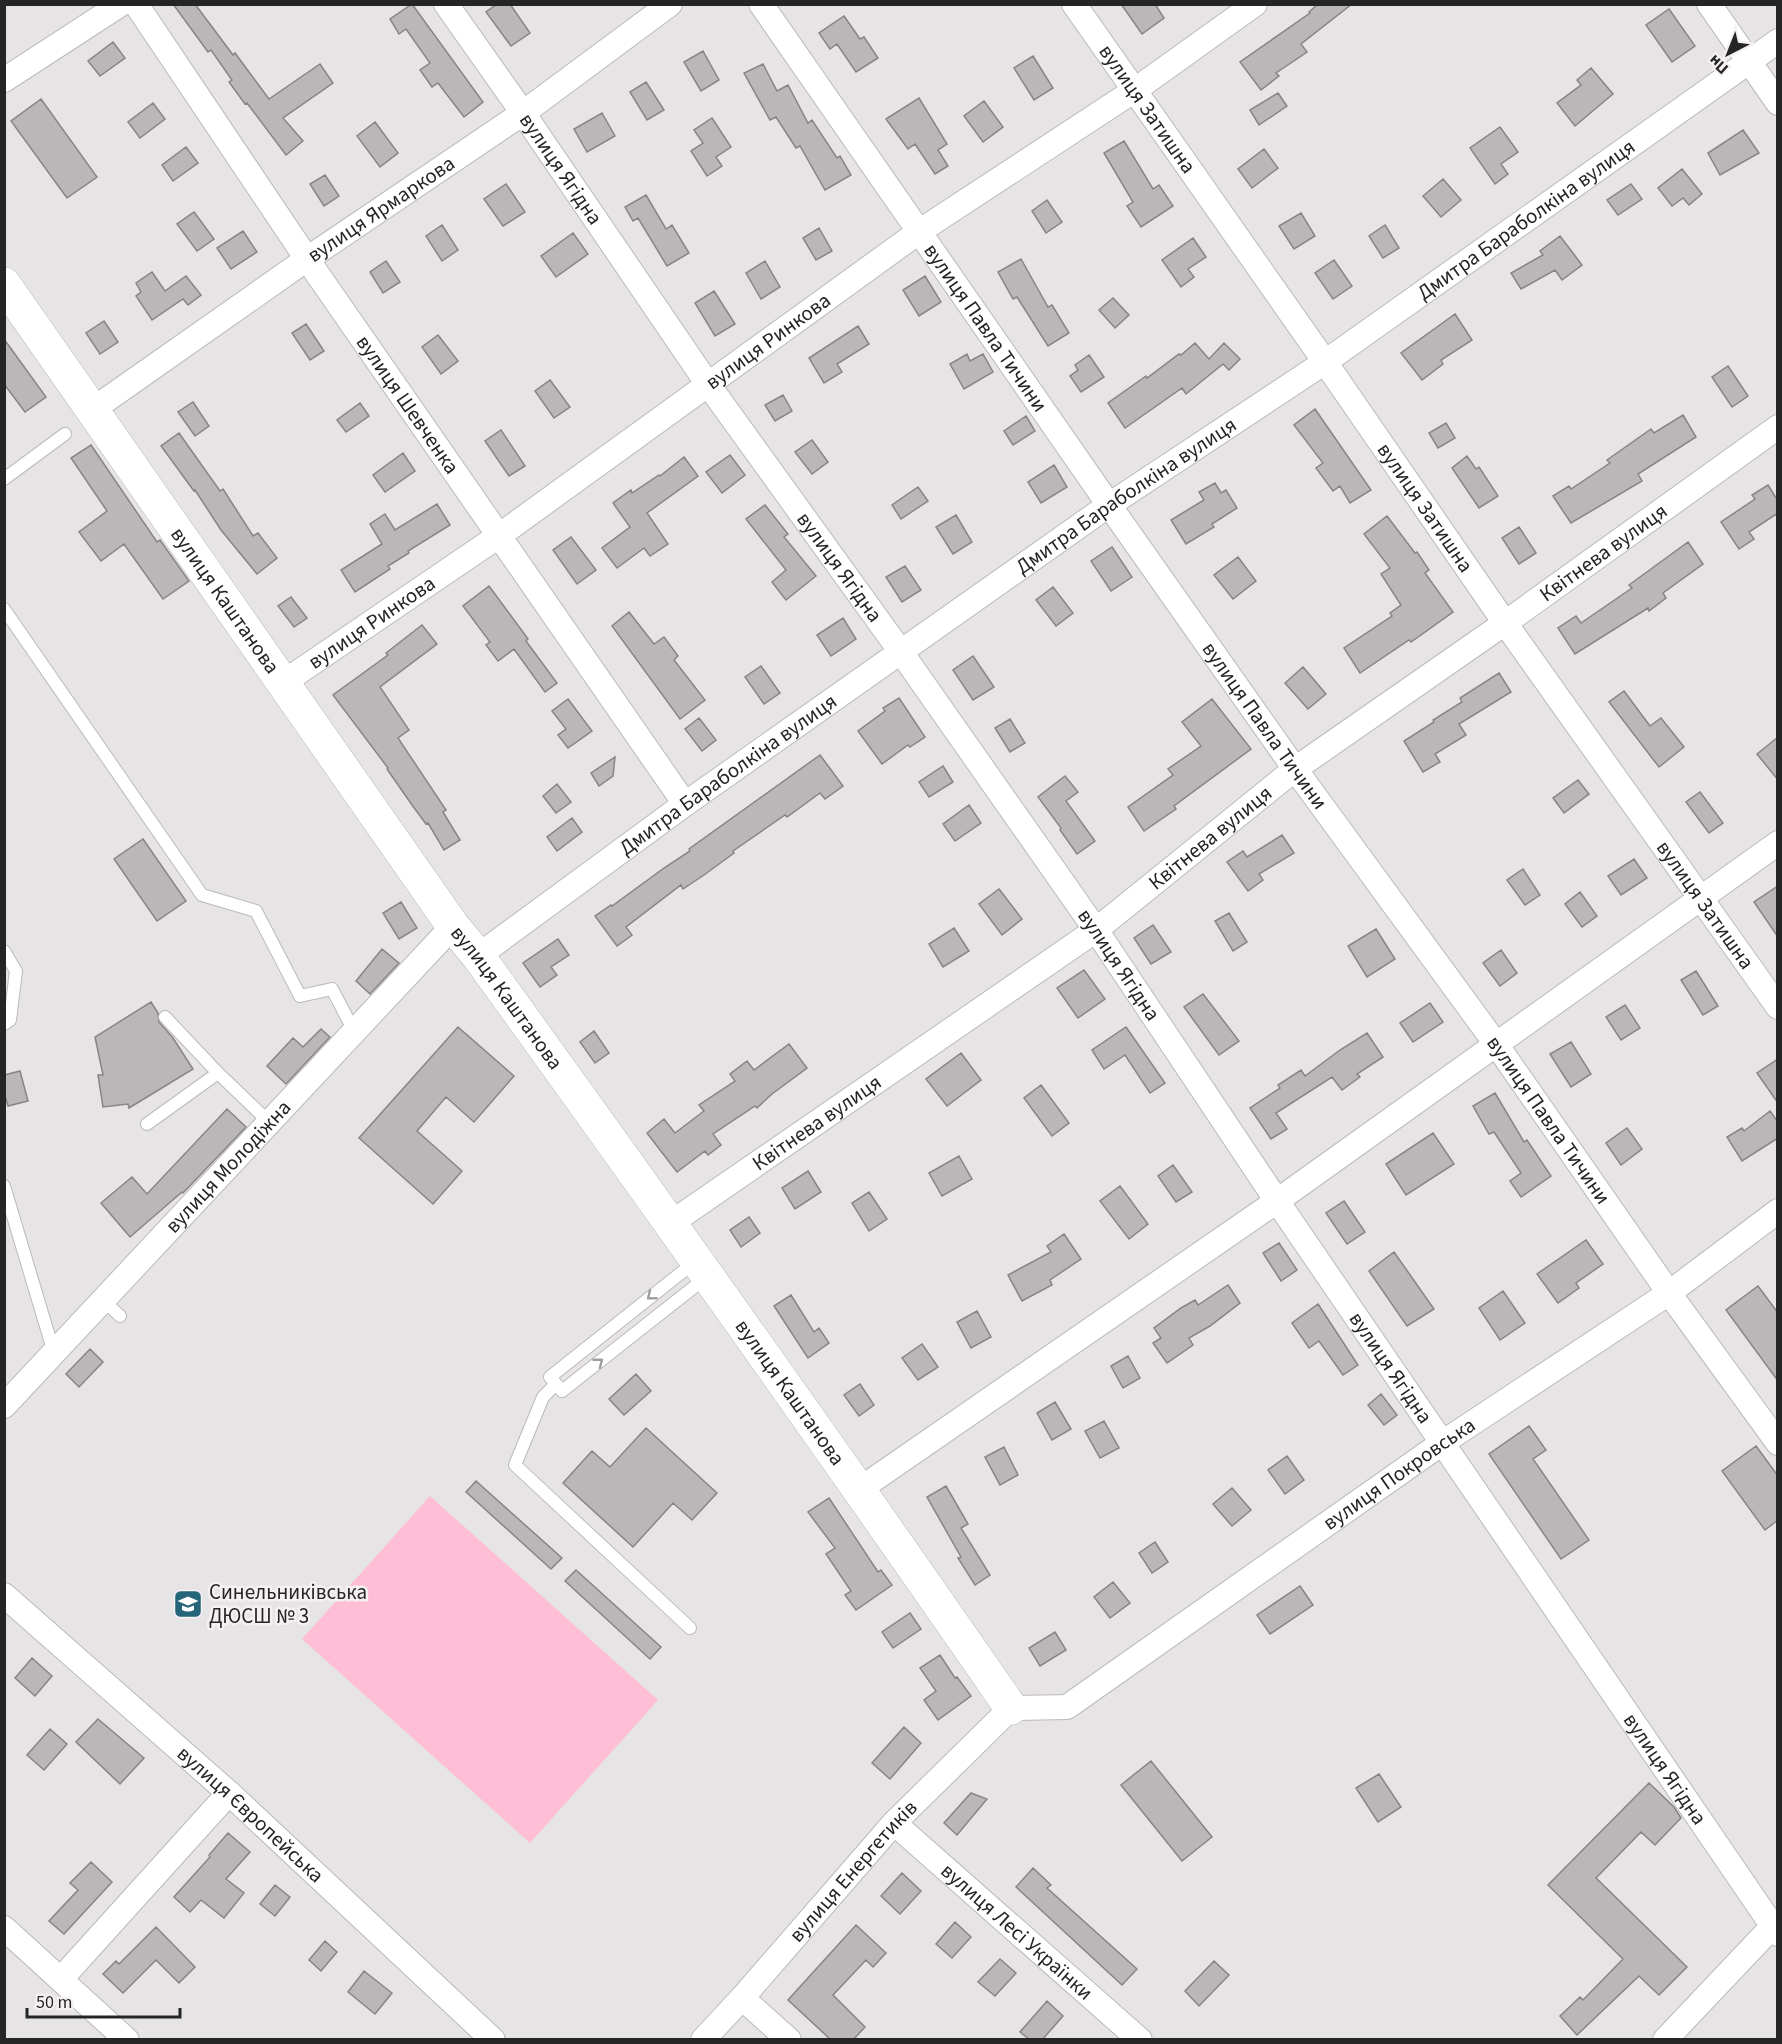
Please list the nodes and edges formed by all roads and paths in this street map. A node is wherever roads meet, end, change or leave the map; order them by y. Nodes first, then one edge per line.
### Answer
1 (121, 4) edge
2 (136, 4) edge
3 (446, 4) edge
4 (670, 4) edge
5 (762, 4) edge
6 (1074, 4) edge
7 (1255, 4) edge
8 (1708, 4) edge
9 (1778, 41) edge
10 (1749, 61) junction
11 (4, 80) edge
12 (1135, 90) junction
13 (1778, 103) edge
14 (523, 113) junction
15 (920, 231) junction
16 (307, 259) junction
17 (9, 303) edge
18 (1325, 362) junction
19 (707, 383) junction
20 (92, 410) junction
21 (1778, 427) edge
22 (65, 434) dead end
23 (4, 478) edge
24 (1109, 505) junction
25 (500, 535) junction
26 (4, 609) edge
27 (1505, 623) junction
28 (900, 652) junction
29 (284, 682) junction
30 (1295, 769) junction
31 (685, 804) junction
32 (1778, 843) edge
33 (1701, 898) junction
34 (453, 926) junction
35 (1096, 930) junction
36 (4, 951) edge
37 (478, 956) junction
38 (1778, 1007) edge
39 (165, 1017) dead end
40 (4, 1024) edge
41 (354, 1031) junction
42 (1496, 1044) junction
43 (218, 1072) junction
44 (269, 1122) junction
45 (147, 1124) dead end
46 (4, 1186) edge
47 (1277, 1201) junction
48 (1778, 1211) edge
49 (671, 1223) junction
50 (703, 1268) junction
51 (1669, 1293) junction
52 (54, 1353) junction
53 (556, 1384) junction
54 (4, 1406) edge
55 (1442, 1443) junction
56 (1778, 1443) edge
57 (860, 1489) junction
58 (4, 1595) edge
59 (690, 1628) dead end
60 (1011, 1708) junction
61 (228, 1792) junction
62 (894, 1823) junction
63 (4, 1928) edge
64 (1775, 1931) edge
65 (61, 1979) junction
66 (742, 1998) junction
67 (127, 2040) edge
68 (493, 2040) edge
69 (703, 2040) edge
70 (789, 2040) edge
71 (1140, 2040) edge
72 (1665, 2040) edge

1 - 11 street
2 - 16 street, вулиця Шевченка
3 - 14 street, вулиця Ягідна
4 - 14 street, вулиця Ярмаркова
5 - 15 street, вулиця Павла Тичини
6 - 12 street, вулиця Затишна
7 - 12 street, вулиця Ринкова
8 - 10 street
9 - 10 street, Дмитра Бараболкіна вулиця
10 - 13 street
10 - 18 street, Дмитра Бараболкіна вулиця
12 - 15 street, вулиця Ринкова
12 - 18 street, вулиця Затишна
14 - 16 street, вулиця Ярмаркова
14 - 19 street, вулиця Ягідна
15 - 19 street, вулиця Ринкова
15 - 24 street, вулиця Павла Тичини
16 - 20 street, вулиця Ярмаркова
16 - 25 street, вулиця Шевченка
17 - 20 street, вулиця Каштанова
18 - 24 street, Дмитра Бараболкіна вулиця
18 - 27 street, вулиця Затишна
19 - 25 street, вулиця Ринкова
19 - 28 street, вулиця Ягідна
20 - 29 street, вулиця Каштанова
21 - 27 street, Квітнева вулиця
22 - 23 lane
24 - 28 street, Дмитра Бараболкіна вулиця
24 - 30 street, вулиця Павла Тичини
25 - 29 street, вулиця Ринкова
25 - 31 street, вулиця Шевченка
26 - 41 lane
27 - 30 street, Квітнева вулиця
27 - 33 street, вулиця Затишна
28 - 31 street, Дмитра Бараболкіна вулиця
28 - 35 street, вулиця Ягідна
29 - 34 street, вулиця Каштанова
30 - 35 street, Квітнева вулиця
30 - 42 street, вулиця Павла Тичини
31 - 37 street, Дмитра Бараболкіна вулиця
32 - 33 street
33 - 38 street, вулиця Затишна
33 - 42 street
34 - 37 street, вулиця Каштанова
34 - 41 street, вулиця Молодіжна
35 - 47 street, вулиця Ягідна
35 - 49 street, Квітнева вулиця
36 - 40 lane
37 - 49 street, вулиця Каштанова
39 - 43 lane
41 - 44 street, вулиця Молодіжна
42 - 47 street
42 - 51 street, вулиця Павла Тичини
43 - 44 lane
43 - 45 lane
44 - 52 street, вулиця Молодіжна
46 - 52 lane
47 - 55 street, вулиця Ягідна
47 - 57 street
48 - 51 street, вулиця Покровська
49 - 50 street, вулиця Каштанова
53 -> 50 lane
50 -> 53 lane
50 - 57 street, вулиця Каштанова
51 - 55 street, вулиця Покровська
51 - 56 street, вулиця Павла Тичини
52 - 54 street, вулиця Молодіжна
53 - 59 lane
55 - 60 street, вулиця Покровська
55 - 64 street, вулиця Ягідна
57 - 60 street, вулиця Каштанова
58 - 61 street, вулиця Європейська
60 - 62 street, вулиця Енергетиків
61 - 65 street
61 - 68 street, вулиця Європейська
62 - 66 street, вулиця Енергетиків
62 - 71 street, вулиця Лесі Українки
63 - 65 street
64 - 72 street
65 - 67 street
66 - 69 street, вулиця Енергетиків
66 - 70 street

